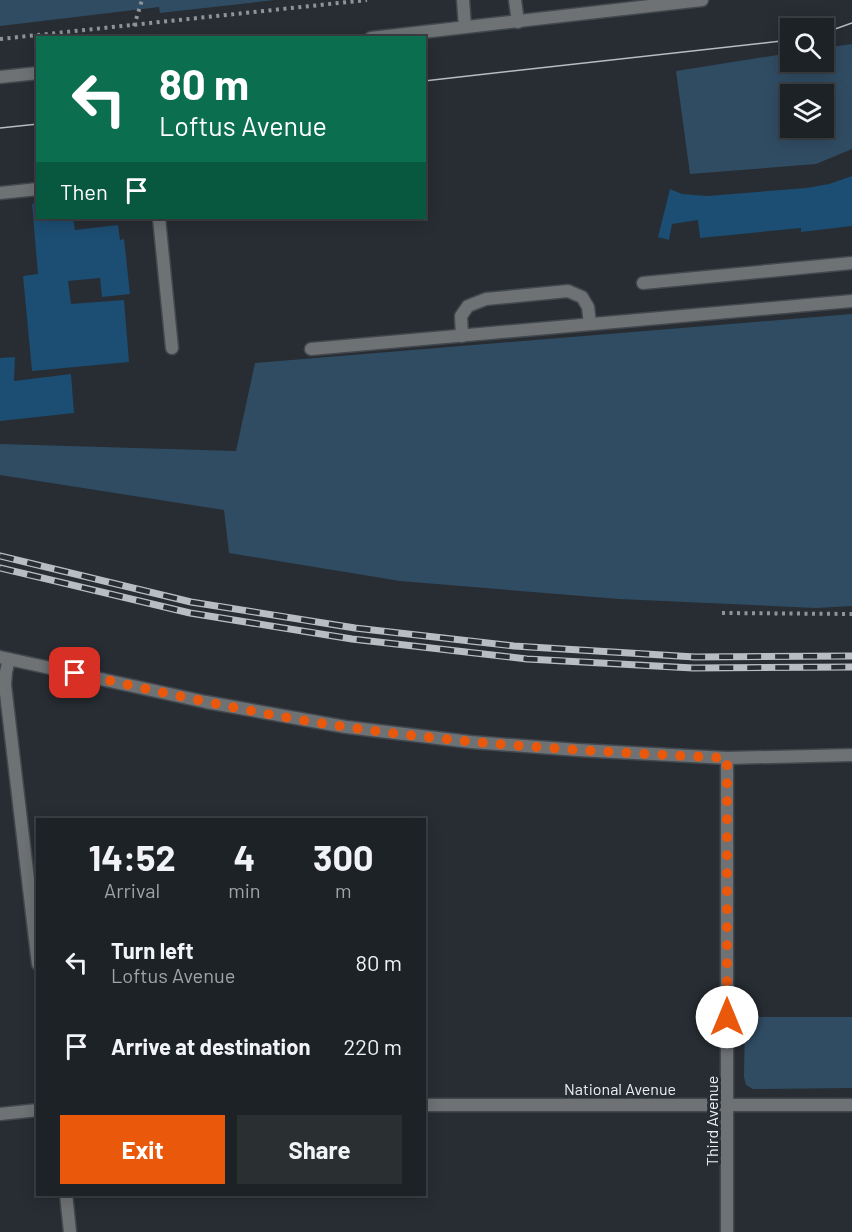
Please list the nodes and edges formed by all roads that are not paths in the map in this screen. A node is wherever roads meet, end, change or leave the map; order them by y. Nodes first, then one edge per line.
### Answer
1 (462, 0) edge
2 (515, 0) edge
3 (702, 0) edge
4 (518, 22) junction
5 (465, 27) junction
6 (388, 36) edge
7 (36, 73) edge
8 (0, 77) edge
9 (36, 189) edge
10 (0, 193) edge
11 (159, 219) edge
12 (852, 263) edge
13 (643, 283) dead end
14 (852, 301) edge
15 (590, 324) junction
16 (462, 336) junction
17 (172, 348) dead end
18 (311, 349) dead end
19 (4, 658) edge
20 (852, 755) edge
21 (727, 758) junction
22 (36, 947) edge
23 (728, 1104) junction
24 (426, 1105) edge
25 (852, 1105) edge
26 (36, 1110) edge
27 (0, 1114) edge
28 (66, 1196) edge
29 (70, 1232) edge
30 (727, 1232) edge

1 - 5 street
2 - 4 street
3 - 4 street
4 - 5 street
5 - 6 street
7 - 8 street
9 - 10 street
11 - 17 street
12 - 13 street
14 - 15 street
15 - 16 street
15 - 16 street
16 - 18 street
19 - 21 street
19 - 22 street
20 - 21 street
21 - 23 street, Third Avenue
23 - 24 street, National Avenue
23 - 25 street, National Avenue
23 - 30 street, Third Avenue
26 - 27 street
28 - 29 street

